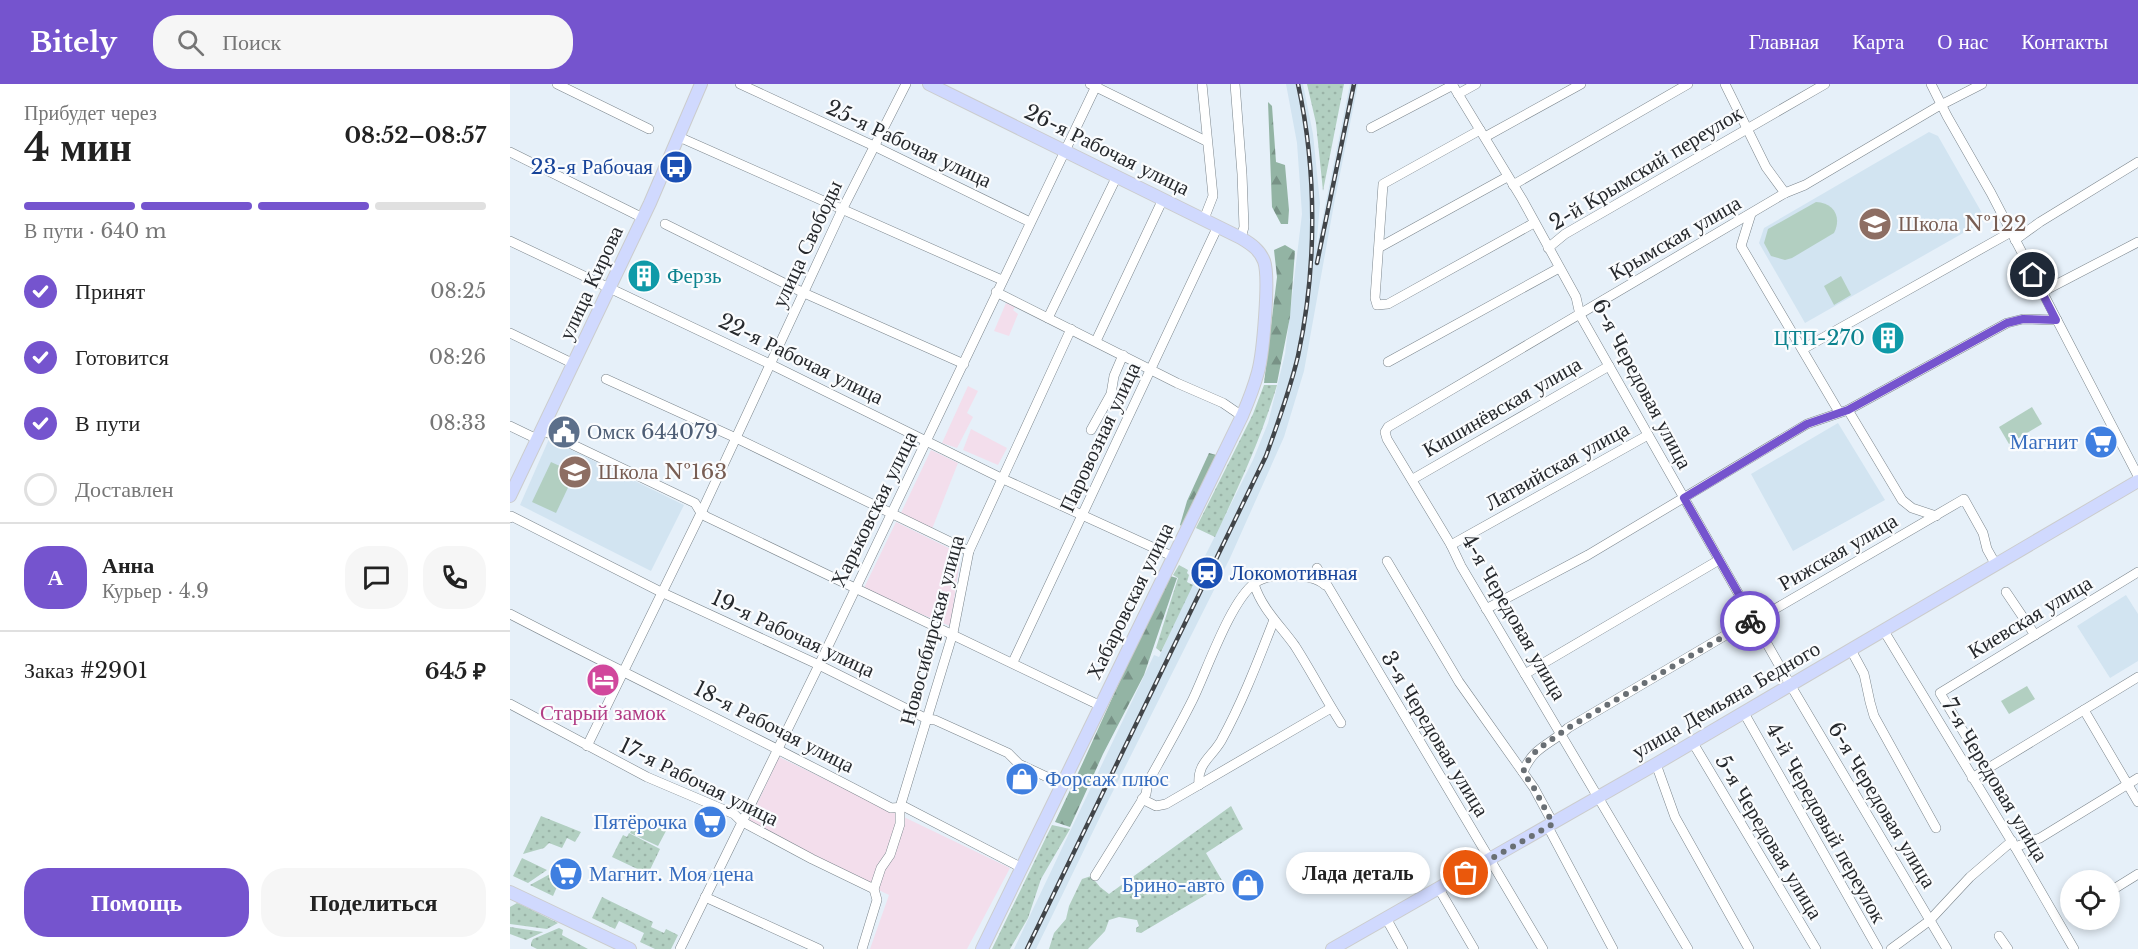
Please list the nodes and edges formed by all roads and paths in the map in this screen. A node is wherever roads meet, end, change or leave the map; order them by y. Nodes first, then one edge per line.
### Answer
1 (557, 84) edge
2 (701, 84) edge
3 (740, 84) edge
4 (906, 84) edge
5 (929, 84) edge
6 (1202, 84) edge
7 (1235, 84) edge
8 (1453, 84) edge
9 (1476, 84) edge
10 (1581, 84) edge
11 (1688, 84) edge
12 (1725, 84) edge
13 (1825, 84) edge
14 (1931, 84) edge
15 (1982, 84) edge
16 (1094, 85) edge
17 (1458, 94) junction
18 (1943, 105) junction
19 (1371, 128) dead end
20 (649, 129) dead end
21 (1747, 130) junction
22 (1482, 134) junction
23 (679, 137) junction
24 (1206, 141) junction
25 (874, 146) junction
26 (1065, 151) junction
27 (510, 152) edge
28 (2138, 162) edge
29 (1117, 176) junction
30 (1510, 181) junction
31 (1785, 193) junction
32 (1163, 199) junction
33 (842, 210) junction
34 (1751, 214) junction
35 (643, 218) junction
36 (1204, 219) junction
37 (1030, 222) junction
38 (1534, 223) junction
39 (665, 224) dead end
40 (1218, 226) junction
41 (2013, 236) junction
42 (1241, 238) junction
43 (510, 241) edge
44 (2138, 242) edge
45 (1380, 247) junction
46 (1548, 248) junction
47 (1262, 257) joint
48 (1559, 268) junction
49 (1002, 280) junction
50 (610, 288) junction
51 (996, 292) junction
52 (2042, 292) junction
53 (804, 293) junction
54 (1580, 315) junction
55 (1048, 318) junction
56 (2056, 320) junction
57 (1071, 329) junction
58 (510, 333) edge
59 (1096, 341) junction
60 (1803, 349) junction
61 (1123, 355) junction
62 (1388, 362) dead end
63 (964, 363) junction
64 (574, 364) junction
65 (770, 364) junction
66 (1609, 366) junction
67 (1152, 369) junction
68 (606, 379) dead end
69 (1843, 411) junction
70 (1242, 416) junction
71 (510, 426) edge
72 (1388, 427) joint
73 (1090, 429) dead end
74 (540, 434) junction
75 (1648, 435) junction
76 (736, 438) junction
77 (927, 440) junction
78 (1003, 479) junction
79 (1413, 479) junction
80 (2138, 479) edge
81 (510, 496) edge
82 (1684, 498) junction
83 (701, 513) junction
84 (891, 514) junction
85 (1083, 514) junction
86 (1936, 516) junction
87 (510, 518) edge
88 (1452, 545) junction
89 (969, 551) junction
90 (1174, 557) junction
91 (1719, 560) junction
92 (1387, 561) dead end
93 (1996, 565) junction
94 (1317, 568) dead end
95 (2138, 573) edge
96 (1254, 584) junction
97 (1329, 587) junction
98 (856, 588) junction
99 (662, 592) junction
100 (2006, 592) dead end
101 (1486, 609) junction
102 (510, 614) edge
103 (1753, 619) junction
104 (1274, 620) junction
105 (1884, 631) junction
106 (953, 633) junction
107 (2035, 635) junction
108 (1851, 650) junction
109 (1013, 662) junction
110 (819, 665) junction
111 (622, 672) junction
112 (1526, 674) junction
113 (2138, 677) edge
114 (1791, 686) junction
115 (510, 704) edge
116 (1101, 706) junction
117 (1331, 708) junction
118 (2084, 710) junction
119 (1744, 713) junction
120 (927, 719) junction
121 (1341, 723) dead end
122 (1562, 734) junction
123 (1693, 743) junction
124 (587, 746) junction
125 (778, 748) junction
126 (1656, 764) junction
127 (1986, 769) junction
128 (1523, 772) junction
129 (1972, 778) junction
130 (2138, 778) edge
131 (1062, 784) junction
132 (2127, 784) junction
133 (1199, 785) junction
134 (1598, 798) junction
135 (1142, 799) junction
136 (2138, 802) edge
137 (900, 807) junction
138 (741, 821) junction
139 (1551, 825) junction
140 (1936, 828) dead end
141 (2013, 844) junction
142 (1489, 860) junction
143 (1022, 868) junction
144 (2138, 874) edge
145 (1095, 876) dead end
146 (2120, 885) edge
147 (874, 889) junction
148 (1439, 889) junction
149 (510, 893) edge
150 (705, 897) junction
151 (1386, 918) junction
152 (1929, 921) junction
153 (1999, 936) dead end
154 (630, 949) edge
155 (680, 949) edge
156 (819, 949) edge
157 (862, 949) edge
158 (982, 949) edge
159 (1332, 949) edge
160 (1403, 949) edge
161 (1474, 949) edge
162 (1543, 949) edge
163 (1613, 949) edge
164 (1688, 949) edge
165 (1749, 949) edge
166 (1816, 949) edge
167 (1878, 949) edge
168 (1891, 949) edge
169 (1947, 949) edge
170 (2008, 949) edge
171 (2073, 949) edge

1 - 20 street
2 - 23 main road, улица Кирова
3 - 25 street, 25-я Рабочая улица
4 - 25 street, улица Свободы
5 - 26 main road, 26-я Рабочая улица
6 - 24 street
7 - 42 street
8 - 17 street, 6-я Чередовая улица
8 - 19 street
9 - 17 street
10 - 22 street
11 - 30 street
12 - 21 street
13 - 21 street, 2-й Крымский переулок
14 - 18 street
15 - 18 street, Крымская улица
16 - 24 street
16 - 26 street, Харьковская улица
17 - 22 street, 6-я Чередовая улица
18 - 31 street, Крымская улица
18 - 41 street
21 - 31 street
21 - 46 street, 2-й Крымский переулок
22 - 30 street, 6-я Чередовая улица
22 - 45 street
23 - 33 street
23 - 35 main road, улица Кирова
24 - 36 street
25 - 33 street, улица Свободы
25 - 37 street, 25-я Рабочая улица
26 - 29 main road, 26-я Рабочая улица
26 - 37 street, Харьковская улица
27 - 35 street
28 - 41 street
29 - 32 main road, 26-я Рабочая улица
29 - 55 street
30 - 38 street, 6-я Чередовая улица
30 - 45 street
31 - 34 street, Крымская улица
32 - 36 main road, 26-я Рабочая улица
32 - 59 street
33 - 49 street
33 - 53 street, улица Свободы
34 - 54 street, Крымская улица
34 - 60 street
35 - 50 main road, улица Кирова
36 - 40 main road, 26-я Рабочая улица
37 - 49 street, Харьковская улица
38 - 45 street
38 - 46 street, 6-я Чередовая улица
39 - 53 street
40 - 42 main road, 26-я Рабочая улица
40 - 67 street, Паровозная улица
41 - 52 street
41 - 60 street
42 - 47 main road, 26-я Рабочая улица
43 - 50 street, 22-я Рабочая улица
44 - 52 street
46 - 48 street, 6-я Чередовая улица
47 - 70 main road, Хабаровская улица
48 - 54 street, 6-я Чередовая улица
48 - 62 street
49 - 51 street, Харьковская улица
50 - 64 main road, улица Кирова
50 - 65 street, 22-я Рабочая улица
51 - 55 street
51 - 63 street, Харьковская улица
52 - 56 street
53 - 63 street
53 - 65 street, улица Свободы
54 - 66 street, 6-я Чередовая улица
54 - 72 street, Крымская улица
55 - 57 street
56 - 69 street
56 - 80 street
57 - 59 street
57 - 78 street, Новосибирская улица
58 - 64 street
59 - 61 street
60 - 69 street
61 - 67 street
61 - 73 street
63 - 77 street, Харьковская улица
64 - 74 main road, улица Кирова
65 - 76 street, улица Свободы
65 - 77 street, 22-я Рабочая улица
66 - 75 street, 6-я Чередовая улица
66 - 79 street, Кишинёвская улица
67 - 70 street
67 - 85 street, Паровозная улица
68 - 76 street
69 - 82 street
69 - 86 street
70 - 90 main road, Хабаровская улица
71 - 74 street
72 - 79 street, 4-я Чередовая улица
74 - 81 main road, улица Кирова
74 - 83 street
75 - 82 street, 6-я Чередовая улица
75 - 88 street, Латвийская улица
76 - 83 street, улица Свободы
76 - 84 street
77 - 78 street, 22-я Рабочая улица
77 - 84 street, Харьковская улица
78 - 85 street, 22-я Рабочая улица
78 - 89 street, Новосибирская улица
79 - 88 street, 4-я Чередовая улица
80 - 93 main road, улица Демьяна Бедного
82 - 91 street, 6-я Чередовая улица
82 - 101 street
83 - 98 street
83 - 99 street, улица Свободы
84 - 89 street
84 - 98 street, Харьковская улица
85 - 90 street, 22-я Рабочая улица
85 - 109 street, Паровозная улица
86 - 93 street, Рижская улица
86 - 103 street, Рижская улица
87 - 99 street, 19-я Рабочая улица
88 - 101 street, 4-я Чередовая улица
89 - 106 street, Новосибирская улица
90 - 116 main road, Хабаровская улица
91 - 103 street, 6-я Чередовая улица
91 - 112 street
92 - 128 street
93 - 105 main road, улица Демьяна Бедного
94 - 97 street, 3-я Чередовая улица
95 - 107 street, Киевская улица
96 - 97 street
96 - 104 street
96 - 135 street
97 - 142 street, 3-я Чередовая улица
98 - 106 street
98 - 110 street, Харьковская улица
99 - 110 street, 19-я Рабочая улица
99 - 111 street, улица Свободы
100 - 107 street
101 - 112 street, 4-я Чередовая улица
102 - 111 street, 18-я Рабочая улица
103 - 114 street, 6-я Чередовая улица
103 - 122 street, Рижская улица
104 - 117 street
104 - 133 street
105 - 108 main road, улица Демьяна Бедного
105 - 129 street, 7-я Чередовая улица
106 - 109 street
106 - 120 street, Новосибирская улица
107 - 127 street, Киевская улица
108 - 114 main road, улица Демьяна Бедного
108 - 140 street
109 - 116 street
110 - 120 street, 19-я Рабочая улица
110 - 125 street, Харьковская улица
111 - 124 street, улица Свободы
111 - 125 street, 18-я Рабочая улица
112 - 122 street, 4-я Чередовая улица
113 - 118 street
114 - 119 main road, улица Демьяна Бедного
114 - 152 street, 6-я Чередовая улица
115 - 124 street, 17-я Рабочая улица
116 - 131 main road, Хабаровская улица
117 - 121 street
117 - 133 street
118 - 127 street
118 - 132 street
119 - 123 main road, улица Демьяна Бедного
119 - 167 street, 4-й Чередовый переулок
120 - 131 street, 19-я Рабочая улица
120 - 137 street, Новосибирская улица
122 - 128 street, Рижская улица
122 - 134 street, 4-я Чередовая улица
123 - 126 main road, улица Демьяна Бедного
123 - 166 street, 5-я Чередовая улица
124 - 138 street, 17-я Рабочая улица
125 - 137 street, 18-я Рабочая улица
125 - 138 street, Харьковская улица
126 - 134 main road, улица Демьяна Бедного
126 - 165 street
127 - 129 street
128 - 139 street
129 - 141 street, 7-я Чередовая улица
130 - 132 street
131 - 143 main road, Хабаровская улица
132 - 136 street
132 - 141 street
133 - 135 street
134 - 139 main road, улица Демьяна Бедного
134 - 164 street, 4-я Чередовая улица
135 - 145 street
137 - 143 street, 18-я Рабочая улица
137 - 147 street, Новосибирская улица
138 - 147 street, 17-я Рабочая улица
138 - 150 street, Харьковская улица
139 - 142 main road, улица Демьяна Бедного
139 - 163 street
141 - 152 street
141 - 171 street, 7-я Чередовая улица
142 - 148 main road, улица Демьяна Бедного
142 - 162 street, 3-я Чередовая улица
143 - 158 main road, Хабаровская улица
144 - 146 street
147 - 157 street, Новосибирская улица
148 - 151 main road, улица Демьяна Бедного
148 - 161 street
149 - 154 main road
150 - 155 street, Харьковская улица
150 - 156 street
151 - 159 main road, улица Демьяна Бедного
151 - 160 street
152 - 168 street
152 - 169 street, 6-я Чередовая улица
153 - 170 street

